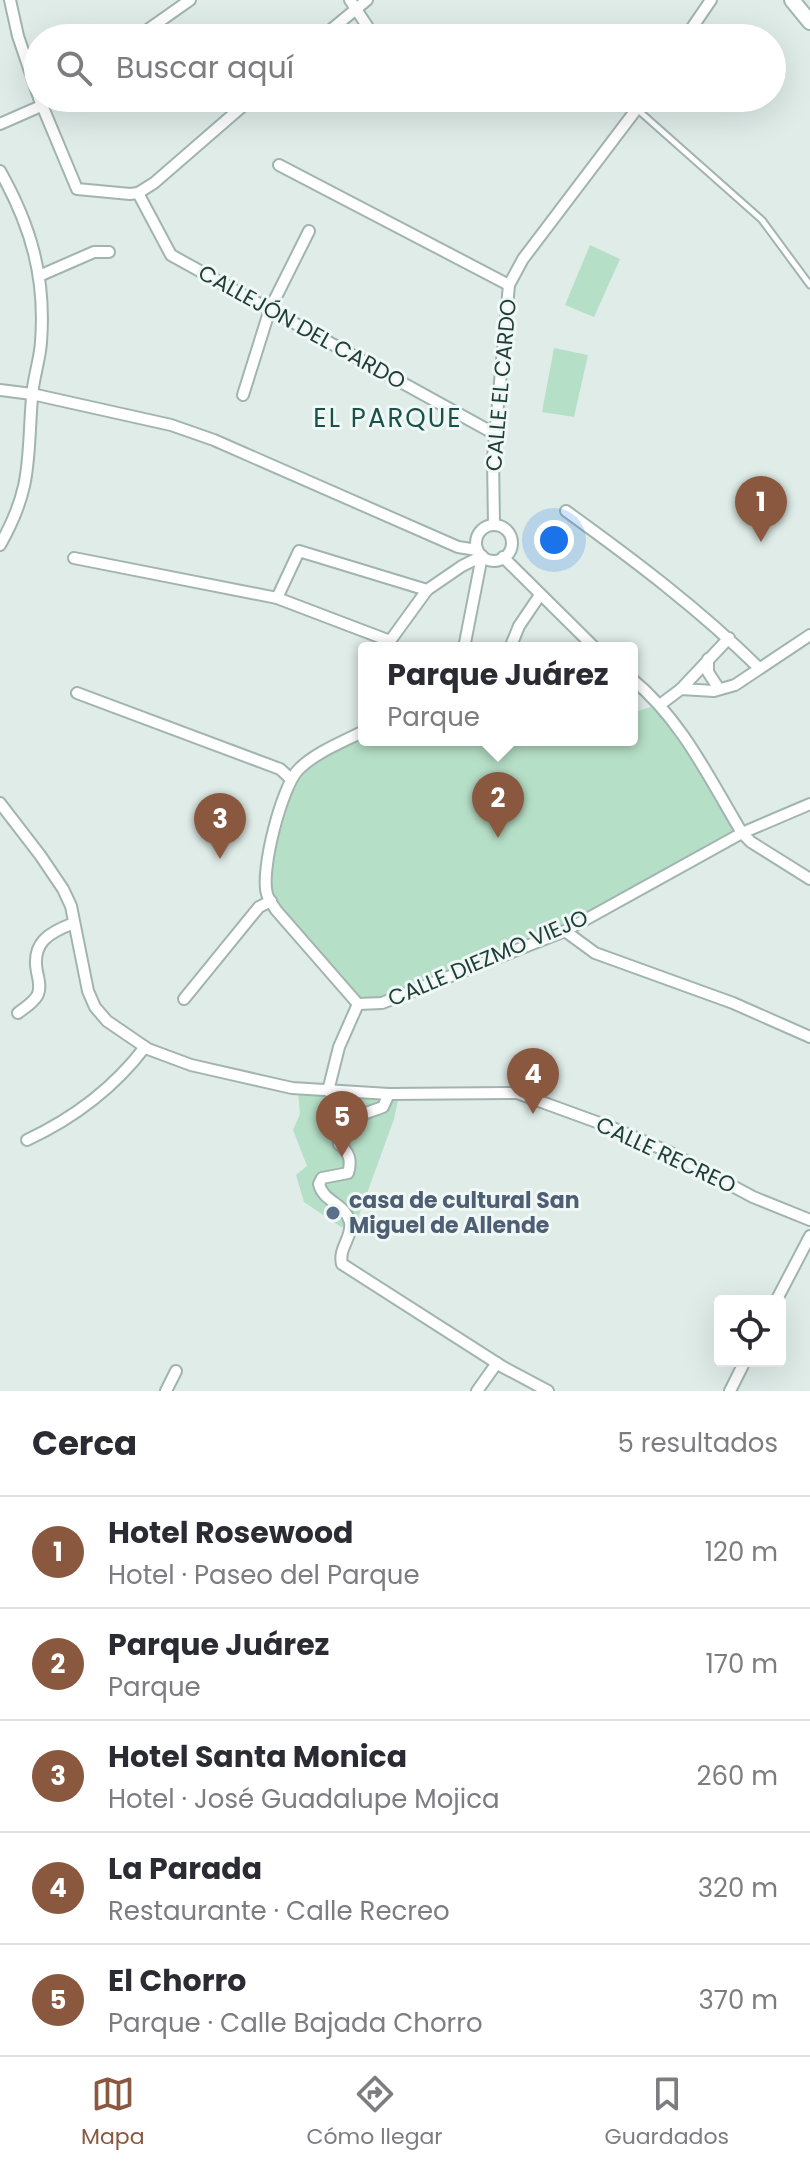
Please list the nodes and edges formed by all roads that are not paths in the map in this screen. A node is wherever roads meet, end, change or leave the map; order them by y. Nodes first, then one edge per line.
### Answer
1 (10, 0) edge
2 (190, 0) edge
3 (367, 0) edge
4 (710, 0) edge
5 (792, 0) edge
6 (352, 4) edge
7 (810, 22) edge
8 (156, 24) edge
9 (334, 24) edge
10 (366, 24) edge
11 (694, 24) edge
12 (24, 54) edge
13 (24, 109) edge
14 (44, 112) edge
15 (236, 112) edge
16 (635, 112) edge
17 (639, 112) edge
18 (0, 124) edge
19 (279, 165) dead end
20 (0, 171) edge
21 (138, 193) junction
22 (309, 231) dead end
23 (109, 252) dead end
24 (39, 276) junction
25 (509, 285) junction
26 (810, 285) edge
27 (270, 309) junction
28 (0, 389) edge
29 (32, 394) junction
30 (243, 395) dead end
31 (495, 434) junction
32 (566, 511) dead end
33 (494, 525) junction
34 (0, 545) edge
35 (481, 554) junction
36 (503, 557) junction
37 (74, 558) dead end
38 (427, 590) junction
39 (540, 595) junction
40 (277, 598) junction
41 (810, 635) edge
42 (729, 638) junction
43 (465, 642) edge
44 (512, 642) edge
45 (589, 642) edge
46 (708, 659) junction
47 (759, 668) junction
48 (638, 684) edge
49 (681, 689) junction
50 (719, 689) junction
51 (77, 693) dead end
52 (661, 704) junction
53 (358, 734) edge
54 (291, 779) junction
55 (0, 803) edge
56 (810, 804) edge
57 (742, 833) junction
58 (810, 879) edge
59 (271, 901) junction
60 (74, 923) junction
61 (565, 931) junction
62 (184, 999) dead end
63 (358, 1004) junction
64 (18, 1013) dead end
65 (810, 1037) edge
66 (145, 1047) junction
67 (328, 1091) junction
68 (389, 1094) junction
69 (27, 1140) dead end
70 (810, 1220) edge
71 (810, 1236) edge
72 (779, 1295) edge
73 (497, 1363) junction
74 (742, 1367) edge
75 (176, 1371) dead end
76 (166, 1391) edge
77 (477, 1391) edge
78 (548, 1391) edge
79 (730, 1391) edge

1 - 12 street
2 - 8 street
3 - 6 street
4 - 11 street
5 - 7 main road
6 - 9 street
6 - 10 street
13 - 18 street
14 - 21 street
15 - 21 street
16 - 25 street, CALLE EL CARDO
17 - 26 lane
19 - 25 street
20 - 24 street
21 - 27 street, CALLEJÓN DEL CARDO
22 - 27 street
23 - 24 street
24 - 29 street
25 - 31 street, CALLE EL CARDO
27 - 30 street
27 - 31 street, CALLEJÓN DEL CARDO
28 - 29 street
29 - 34 street
29 - 35 street
31 - 33 street, CALLE EL CARDO
32 - 42 street
33 - 35 street
33 - 36 street
35 - 36 street
35 - 38 street
35 - 43 street
36 - 39 street
37 - 40 street
38 - 40 street
38 - 40 street
39 - 44 street
39 - 45 street
41 - 47 street
42 - 46 street
42 - 47 street
46 - 49 street
46 - 50 street
47 - 50 street
48 - 52 street
49 - 50 street
49 - 52 street
51 - 54 street
52 - 57 street
53 - 54 street
54 - 59 street
55 - 60 street, CALLE RECREO
56 - 57 street, CALLE DIEZMO VIEJO
57 - 58 street
57 - 61 street, CALLE DIEZMO VIEJO
59 - 62 street
59 - 63 street
60 - 64 street
60 - 66 street, CALLE RECREO
61 - 63 street, CALLE DIEZMO VIEJO
61 - 65 street
63 - 67 street
66 - 67 street, CALLE RECREO
66 - 69 street
67 - 68 street, CALLE RECREO
68 - 70 street, CALLE RECREO
68 - 73 street
71 - 72 street
73 - 77 street
73 - 78 street
74 - 79 street
75 - 76 street

